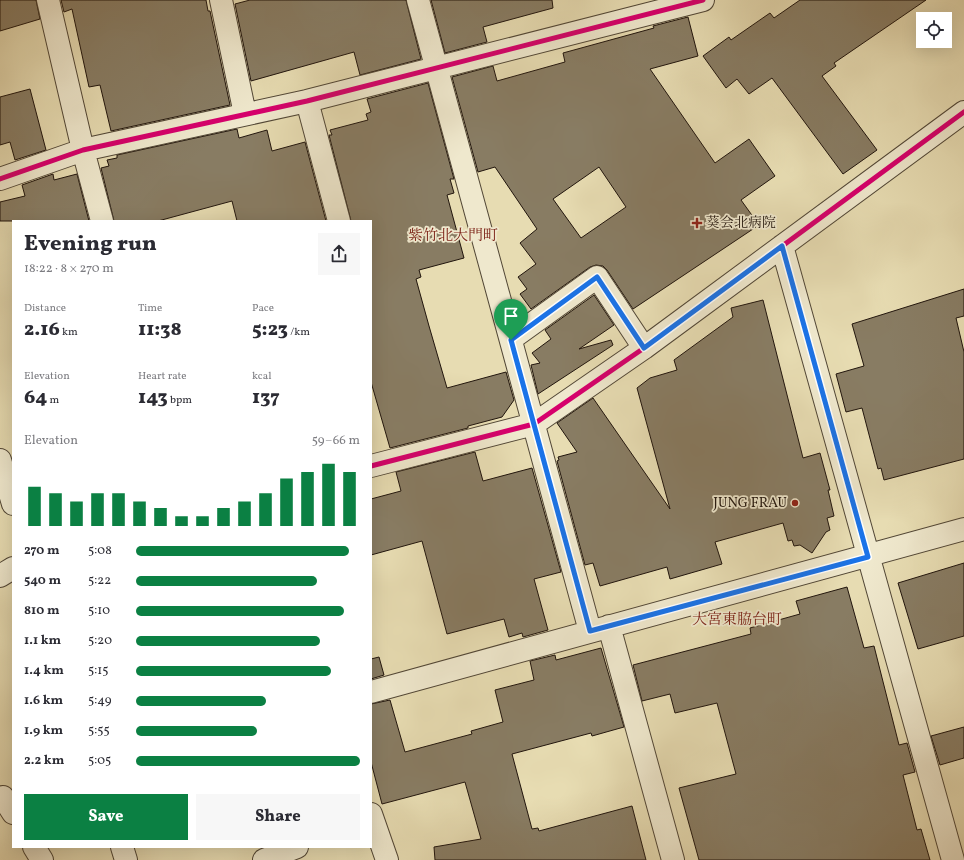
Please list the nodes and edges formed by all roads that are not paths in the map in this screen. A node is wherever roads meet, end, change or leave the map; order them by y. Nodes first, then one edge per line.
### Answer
1 (48, 0) edge
2 (221, 0) edge
3 (418, 0) edge
4 (703, 0) edge
5 (436, 67) junction
6 (307, 101) junction
7 (964, 112) edge
8 (245, 114) junction
9 (83, 150) junction
10 (0, 178) edge
11 (102, 220) edge
12 (339, 220) edge
13 (782, 246) junction
14 (511, 340) junction
15 (644, 348) junction
16 (534, 424) junction
17 (0, 460) edge
18 (372, 466) edge
19 (12, 501) edge
20 (964, 529) edge
21 (868, 557) junction
22 (12, 569) edge
23 (0, 576) edge
24 (599, 628) junction
25 (372, 692) edge
26 (372, 819) edge
27 (35, 848) edge
28 (122, 848) edge
29 (294, 848) edge
30 (42, 860) edge
31 (126, 860) edge
32 (264, 860) edge
33 (387, 860) edge
34 (673, 860) edge
35 (953, 860) edge

1 - 9 street
2 - 8 street
3 - 5 street
4 - 5 street
5 - 6 street
5 - 14 street
6 - 8 street
6 - 12 street
7 - 13 street
8 - 9 street
9 - 10 street
9 - 11 street
13 - 15 street
13 - 21 street
14 - 15 street
14 - 16 street
15 - 16 street
16 - 18 street
16 - 24 street
17 - 19 street
20 - 21 street
21 - 24 street
21 - 35 street
22 - 23 street
24 - 25 street
24 - 34 street
26 - 33 street
27 - 30 street
28 - 31 street
29 - 32 street

